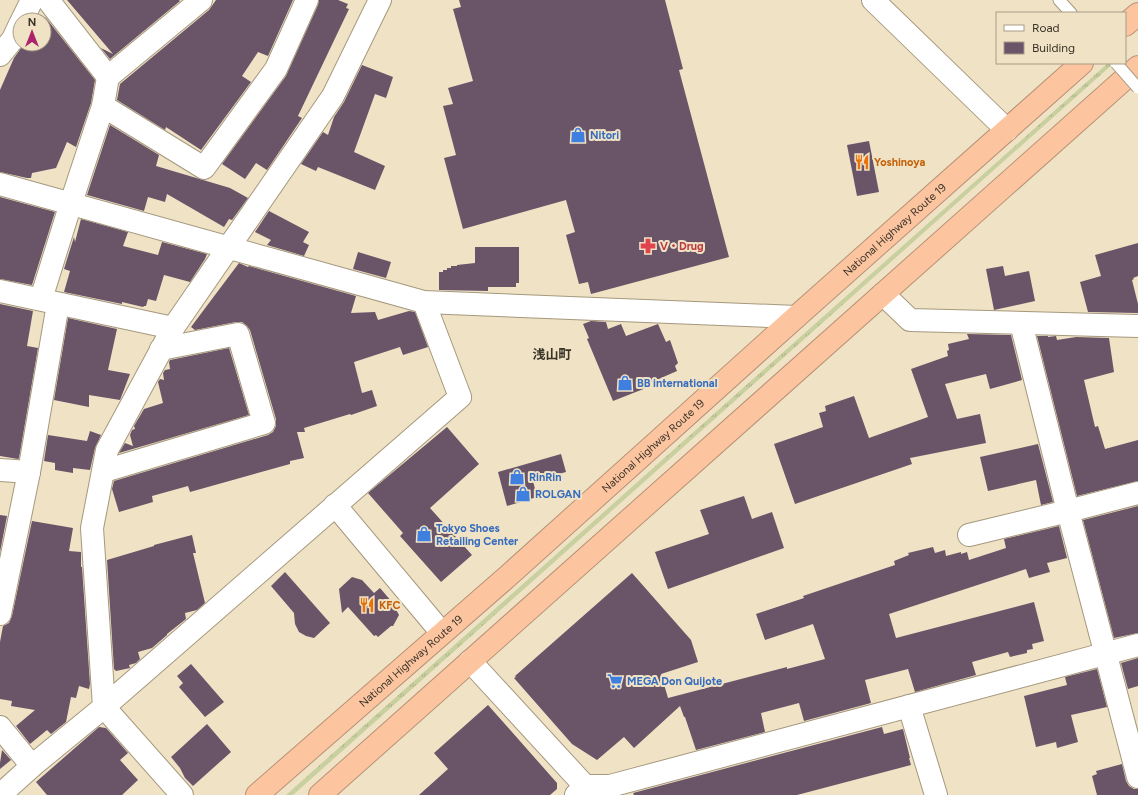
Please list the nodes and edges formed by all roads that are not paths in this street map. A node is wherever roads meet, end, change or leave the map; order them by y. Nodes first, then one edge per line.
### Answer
1 (32, 0) edge
2 (48, 0) edge
3 (201, 0) edge
4 (307, 0) edge
5 (380, 0) edge
6 (873, 0) edge
7 (1059, 0) edge
8 (26, 12) edge
9 (1070, 12) edge
10 (1138, 14) edge
11 (1126, 24) edge
12 (12, 40) edge
13 (0, 55) edge
14 (1081, 64) edge
15 (1117, 64) edge
16 (1138, 67) edge
17 (108, 77) junction
18 (1138, 88) edge
19 (103, 106) junction
20 (1007, 130) junction
21 (0, 184) edge
22 (71, 203) junction
23 (228, 248) junction
24 (0, 291) edge
25 (883, 294) junction
26 (50, 302) junction
27 (424, 302) junction
28 (796, 317) junction
29 (1021, 323) junction
30 (1138, 326) edge
31 (173, 328) junction
32 (161, 349) junction
33 (0, 470) edge
34 (104, 471) junction
35 (28, 472) junction
36 (1138, 493) edge
37 (335, 505) junction
38 (1068, 511) junction
39 (969, 535) dead end
40 (0, 614) edge
41 (442, 633) junction
42 (1138, 645) edge
43 (1105, 653) junction
44 (470, 661) junction
45 (909, 706) junction
46 (104, 707) junction
47 (0, 726) edge
48 (32, 766) junction
49 (1138, 777) edge
50 (587, 792) edge
51 (0, 795) edge
52 (182, 795) edge
53 (257, 795) edge
54 (320, 795) edge
55 (936, 795) edge

1 - 8 street
2 - 17 street
3 - 17 street
4 - 19 street
5 - 23 street
6 - 20 street
7 - 9 lane
10 - 11 highway
12 - 13 street
14 - 20 highway, National Highway Route 19
15 - 18 lane, bridge
16 - 25 highway
17 - 19 street
19 - 22 street
20 - 28 highway, National Highway Route 19
21 - 22 street
22 - 23 street
22 - 26 street
23 - 27 street
23 - 31 street
24 - 26 street
25 - 29 street
25 - 44 highway
26 - 31 street
26 - 35 street
27 - 28 street
27 - 37 street
28 - 41 highway, National Highway Route 19
29 - 30 street
29 - 38 street
31 - 32 street
32 - 34 street
32 - 34 street
33 - 35 street
34 - 46 street
35 - 40 street
36 - 38 street
37 - 41 street
37 - 46 street
38 - 39 street
38 - 43 street
41 - 53 highway, National Highway Route 19
42 - 43 street
43 - 45 street
43 - 49 street
44 - 50 street
44 - 54 highway
45 - 50 street
45 - 55 street
46 - 48 street
46 - 52 street
47 - 48 street
48 - 51 street

